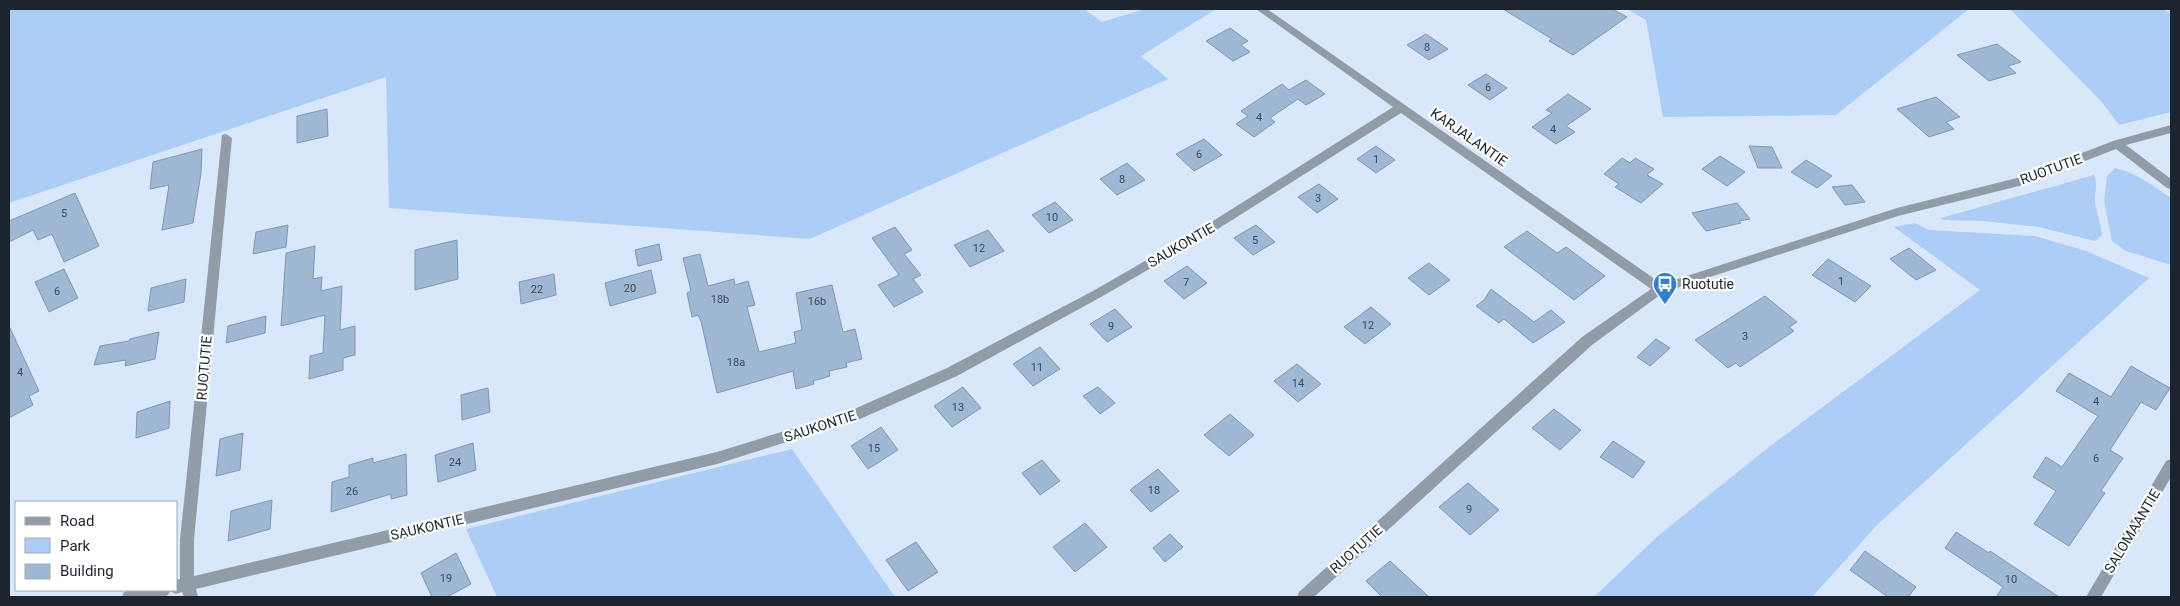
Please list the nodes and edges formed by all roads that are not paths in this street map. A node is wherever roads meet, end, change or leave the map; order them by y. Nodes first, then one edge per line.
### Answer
1 (1261, 9) edge
2 (1400, 108) junction
3 (2171, 129) edge
4 (226, 138) dead end
5 (2117, 144) junction
6 (2171, 185) edge
7 (1660, 289) junction
8 (2171, 466) edge
9 (184, 590) edge
10 (158, 591) edge
11 (129, 597) edge
12 (1304, 597) edge
13 (2093, 597) edge

1 - 2 street, KARJALANTIE
2 - 7 street, KARJALANTIE
2 - 9 street, SAUKONTIE
3 - 5 street, RUOTUTIE
4 - 9 street, RUOTUTIE
5 - 6 street
5 - 7 street, RUOTUTIE
7 - 12 street, RUOTUTIE
8 - 13 street, SALOMAANTIE
10 - 11 street

